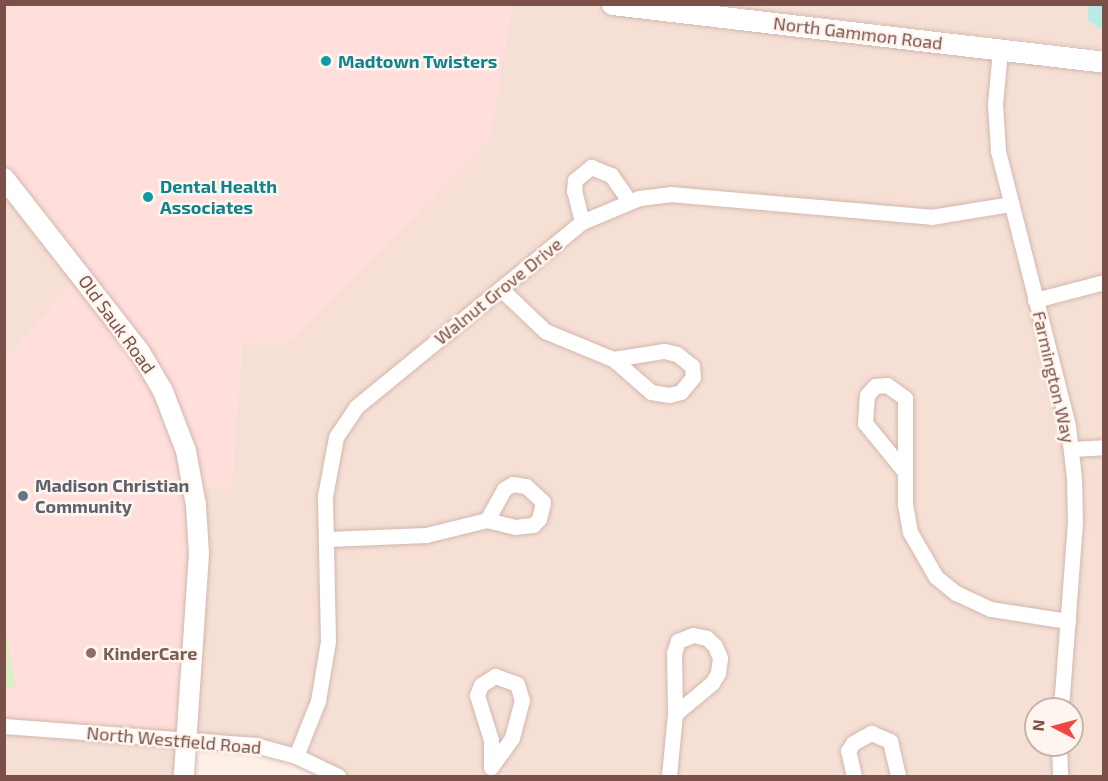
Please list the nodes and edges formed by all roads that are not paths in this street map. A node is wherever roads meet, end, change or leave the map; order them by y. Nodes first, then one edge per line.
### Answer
1 (612, 4) edge
2 (1000, 50) junction
3 (1104, 62) edge
4 (4, 178) edge
5 (629, 201) junction
6 (1010, 204) junction
7 (582, 222) junction
8 (1104, 282) edge
9 (501, 289) junction
10 (1035, 300) junction
11 (613, 359) junction
12 (1104, 447) edge
13 (1071, 449) junction
14 (905, 472) junction
15 (487, 520) dead end
16 (328, 539) junction
17 (1068, 621) junction
18 (1062, 697) edge
19 (675, 714) junction
20 (4, 726) edge
21 (187, 740) junction
22 (296, 756) junction
23 (1059, 757) edge
24 (487, 772) edge
25 (175, 777) edge
26 (184, 777) edge
27 (190, 777) edge
28 (338, 777) edge
29 (669, 777) edge
30 (854, 777) edge
31 (898, 777) edge
32 (1060, 777) edge

1 - 2 main road, North Gammon Road
2 - 3 main road, North Gammon Road
2 - 6 street, Farmington Way
4 - 21 street, Old Sauk Road
5 - 6 street, Walnut Grove Drive
5 - 7 street, Walnut Grove Drive
5 - 7 street
6 - 10 street, Farmington Way
7 - 9 street, Walnut Grove Drive
8 - 10 street
9 - 11 street
9 - 16 street, Walnut Grove Drive
10 - 13 street, Farmington Way
11 - 11 street
12 - 13 street
13 - 17 street, Farmington Way
14 - 14 street
14 - 17 street
15 - 16 street
16 - 22 street, Walnut Grove Drive
17 - 18 street, Farmington Way
19 - 19 street
19 - 29 street
20 - 21 street, North Westfield Road
21 - 22 street, North Westfield Road
21 - 25 street, Old Sauk Road
21 - 26 street, Old Sauk Road
21 - 27 street, Old Sauk Road
22 - 28 street, North Westfield Road
23 - 32 street
24 - 24 street
30 - 31 street

